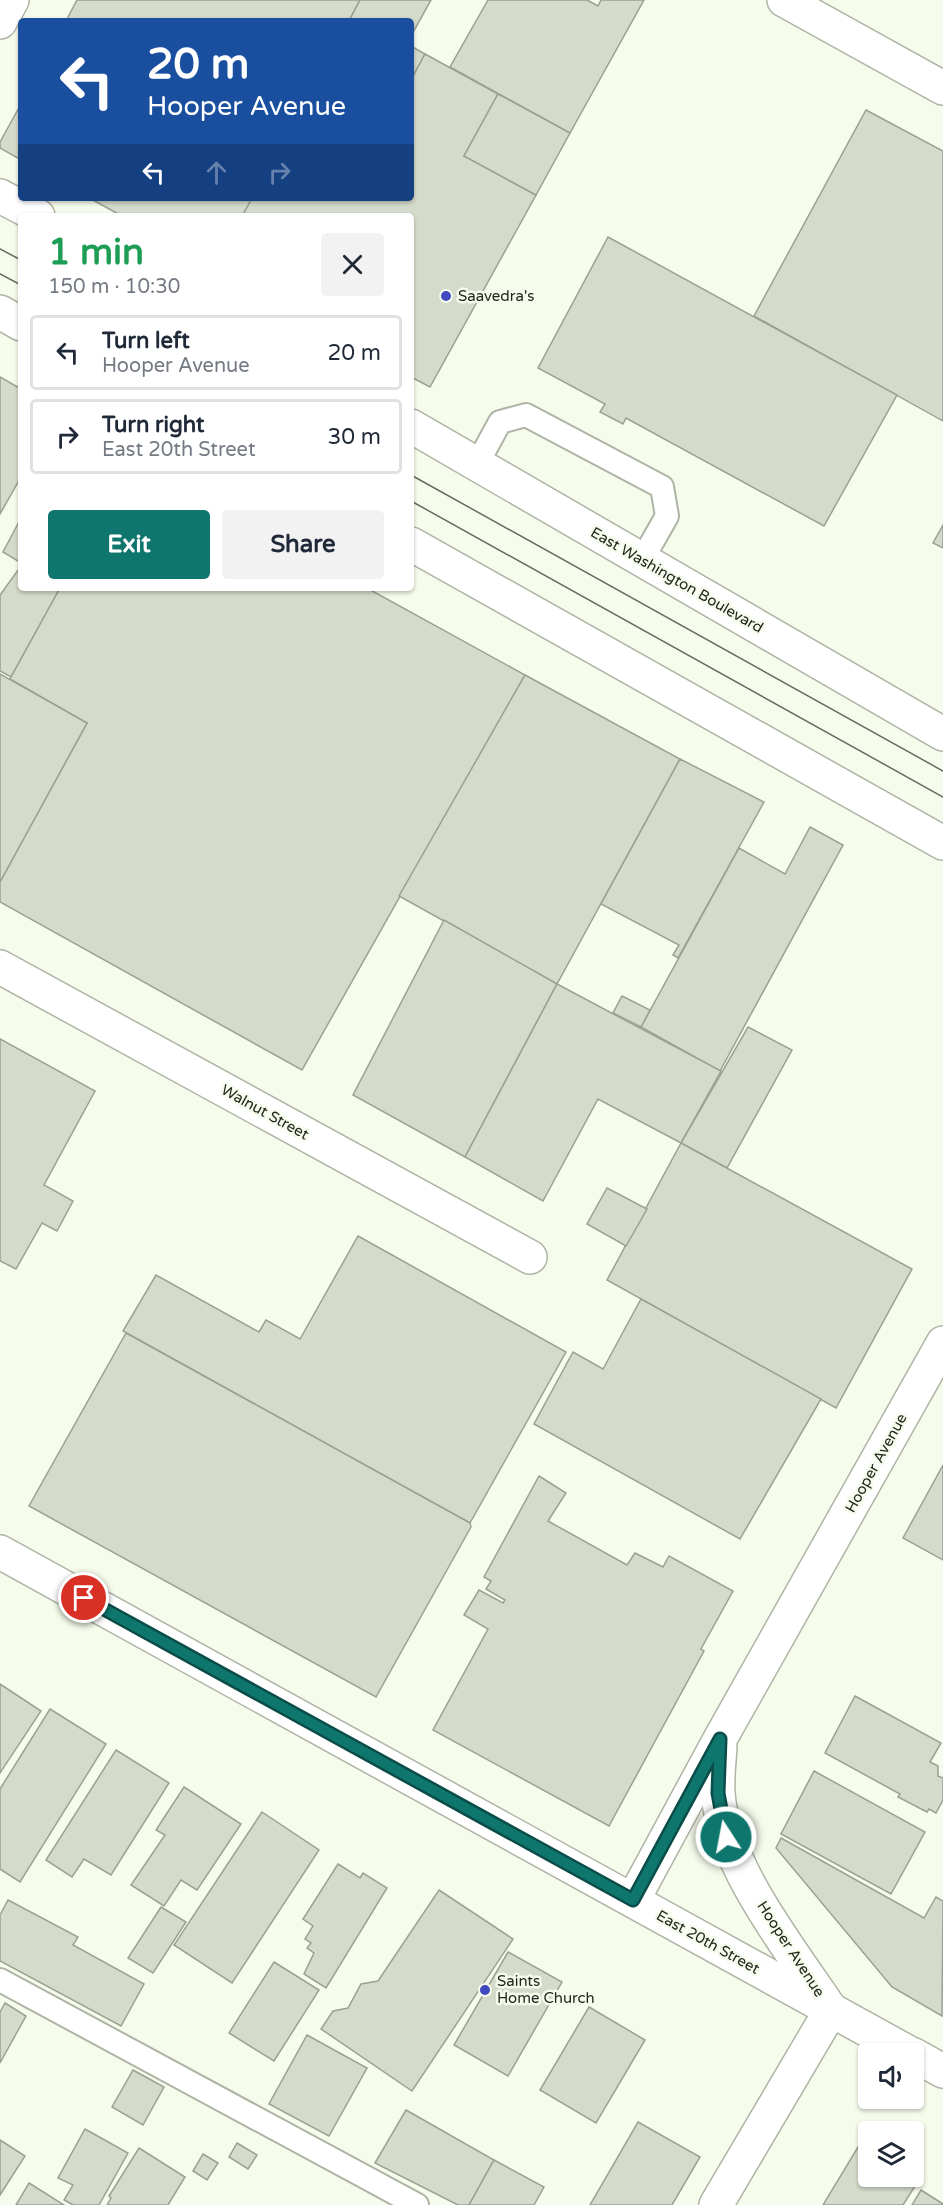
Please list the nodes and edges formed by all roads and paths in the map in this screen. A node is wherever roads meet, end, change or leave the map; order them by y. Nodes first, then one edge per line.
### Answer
1 (12, 0) edge
2 (784, 0) edge
3 (0, 22) edge
4 (943, 88) edge
5 (0, 196) edge
6 (32, 213) edge
7 (0, 312) edge
8 (18, 322) edge
9 (414, 428) edge
10 (477, 464) junction
11 (414, 546) edge
12 (642, 560) junction
13 (943, 734) edge
14 (943, 843) edge
15 (0, 967) edge
16 (530, 1257) dead end
17 (943, 1343) edge
18 (0, 1552) edge
19 (720, 1739) junction
20 (633, 1900) junction
21 (0, 1980) edge
22 (831, 2010) junction
23 (892, 2043) edge
24 (924, 2061) edge
25 (943, 2071) edge
26 (417, 2205) edge
27 (716, 2205) edge

1 - 3 street
2 - 4 street
5 - 6 street
7 - 8 street
9 - 10 street, East Washington Boulevard
10 - 12 street, East Washington Boulevard
10 - 12 lane
11 - 14 street
12 - 13 street, East Washington Boulevard
15 - 16 street, Walnut Street
17 - 19 street, Hooper Avenue
18 - 20 street, East 20th Street
19 - 20 street, Hooper Avenue
19 - 22 street, Hooper Avenue
20 - 22 street, East 20th Street
21 - 26 lane
22 - 23 street, East 20th Street
22 - 27 street, Hooper Avenue
24 - 25 street, East 20th Street

